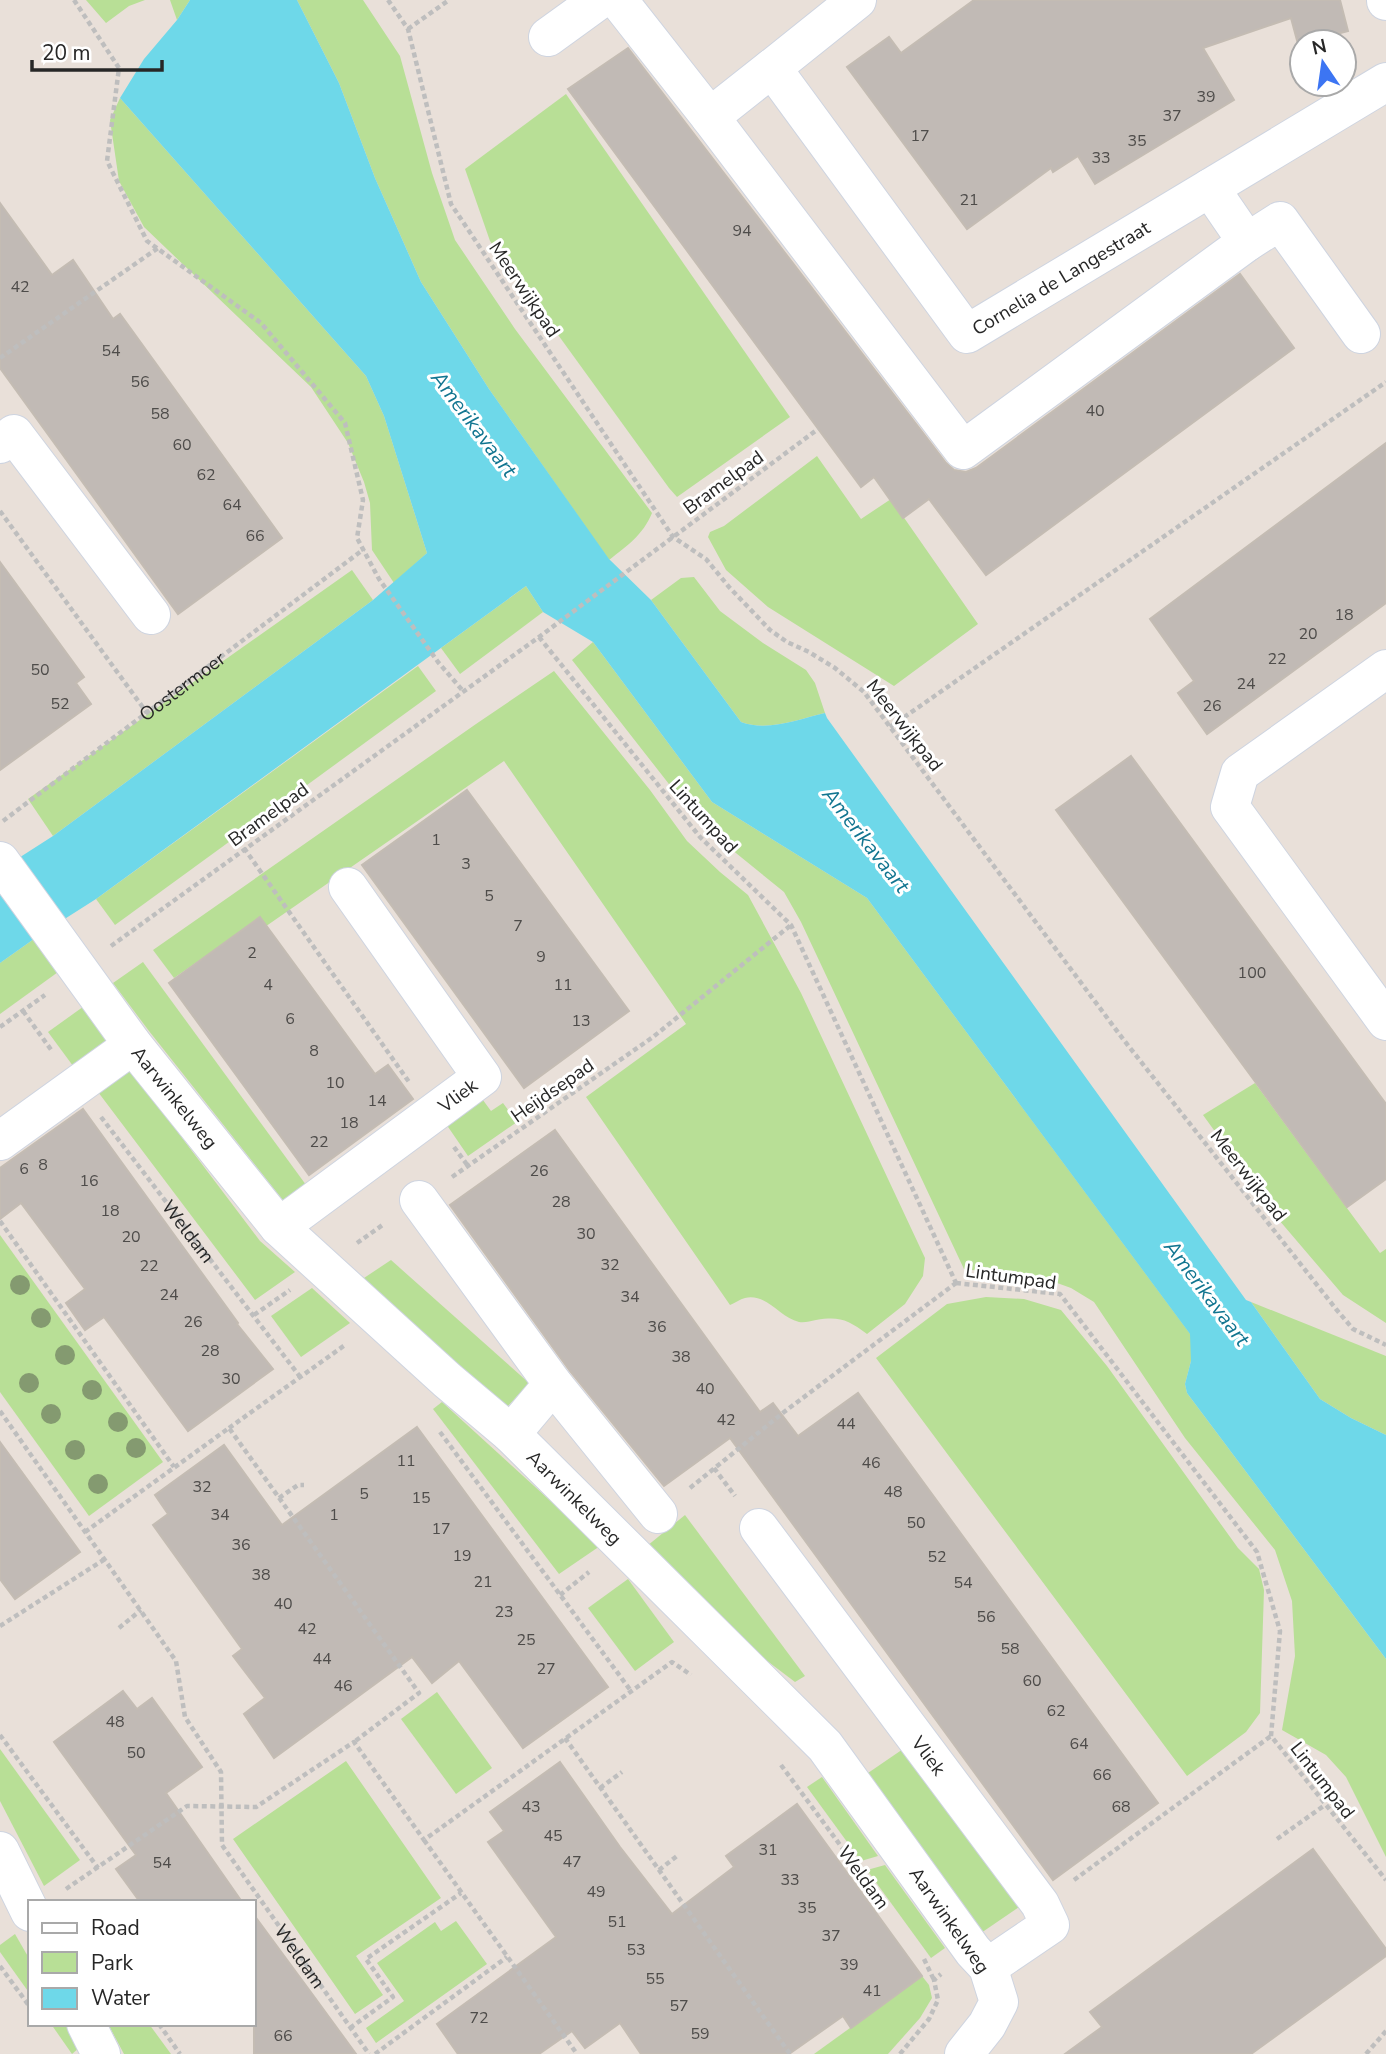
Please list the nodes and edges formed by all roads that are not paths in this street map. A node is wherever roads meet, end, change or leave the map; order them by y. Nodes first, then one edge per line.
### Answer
1 (599, 0) edge
2 (618, 0) edge
3 (857, 0) edge
4 (548, 37) dead end
5 (772, 68) junction
6 (1386, 82) edge
7 (710, 117) junction
8 (1210, 188) junction
9 (1247, 242) junction
10 (1361, 334) dead end
11 (0, 444) edge
12 (150, 615) dead end
13 (1386, 669) edge
14 (0, 861) edge
15 (348, 887) dead end
16 (1386, 1021) edge
17 (133, 1045) junction
18 (0, 1141) edge
19 (419, 1200) road end
20 (279, 1227) junction
21 (553, 1384) junction
22 (511, 1434) junction
23 (658, 1514) road end
24 (759, 1528) dead end
25 (0, 1852) edge
26 (28, 1908) edge
27 (981, 1959) junction
28 (87, 2026) edge
29 (101, 2054) edge
30 (964, 2054) edge

1 - 4 street
2 - 7 street
3 - 5 street
5 - 7 street
5 - 8 street, Cornelia de Langestraat
6 - 8 street, Cornelia de Langestraat
7 - 9 street
8 - 9 street
9 - 10 street
11 - 12 street
13 - 16 street
14 - 17 street, Aarwinkelweg
15 - 20 street, Vliek
17 - 18 street
17 - 20 street, Aarwinkelweg
19 - 21 street
20 - 22 street, Aarwinkelweg
21 - 22 street
21 - 23 street
22 - 27 street, Aarwinkelweg
24 - 27 street, Vliek
25 - 26 street
27 - 30 street, Aarwinkelweg
28 - 29 street

